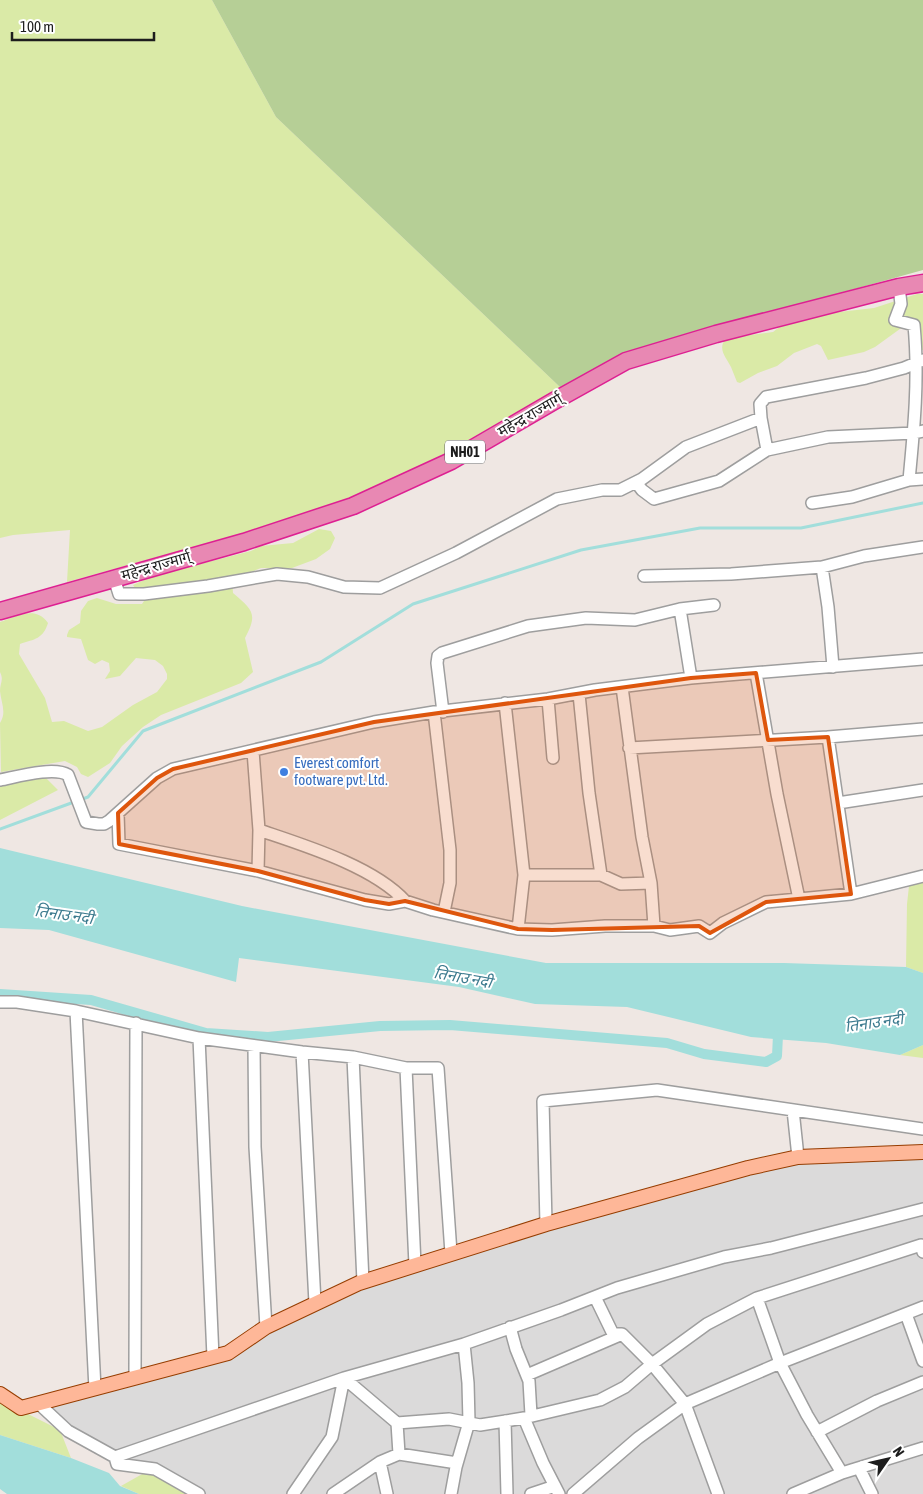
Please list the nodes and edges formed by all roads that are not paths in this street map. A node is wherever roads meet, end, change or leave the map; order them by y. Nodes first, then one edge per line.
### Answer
1 (923, 283) edge
2 (899, 287) junction
3 (919, 361) edge
4 (761, 418) junction
5 (918, 432) edge
6 (767, 450) junction
7 (923, 479) edge
8 (910, 480) junction
9 (636, 482) junction
10 (812, 503) dead end
11 (923, 547) edge
12 (822, 567) junction
13 (644, 576) dead end
14 (114, 578) junction
15 (714, 605) dead end
16 (680, 609) junction
17 (0, 611) edge
18 (923, 659) edge
19 (833, 667) junction
20 (756, 673) junction
21 (691, 678) junction
22 (622, 687) junction
23 (579, 694) junction
24 (548, 699) junction
25 (505, 703) junction
26 (439, 712) junction
27 (923, 729) edge
28 (828, 737) junction
29 (768, 740) junction
30 (630, 748) junction
31 (254, 751) junction
32 (553, 758) dead end
33 (0, 780) edge
34 (923, 790) edge
35 (838, 803) junction
36 (118, 813) junction
37 (259, 830) junction
38 (258, 871) junction
39 (600, 875) junction
40 (524, 876) junction
41 (923, 876) edge
42 (651, 883) junction
43 (852, 894) junction
44 (799, 899) junction
45 (405, 901) junction
46 (444, 912) junction
47 (654, 926) junction
48 (518, 929) junction
49 (0, 1002) edge
50 (76, 1011) junction
51 (136, 1023) junction
52 (199, 1038) junction
53 (254, 1046) junction
54 (302, 1052) junction
55 (353, 1057) junction
56 (406, 1068) junction
57 (793, 1110) junction
58 (923, 1130) edge
59 (923, 1152) edge
60 (798, 1157) junction
61 (923, 1209) edge
62 (546, 1224) junction
63 (923, 1252) edge
64 (451, 1253) junction
65 (415, 1265) junction
66 (363, 1282) junction
67 (595, 1297) junction
68 (756, 1298) junction
69 (316, 1304) junction
70 (923, 1307) edge
71 (906, 1314) junction
72 (266, 1327) junction
73 (510, 1327) junction
74 (622, 1334) junction
75 (464, 1344) junction
76 (213, 1357) junction
77 (923, 1360) edge
78 (780, 1363) junction
79 (652, 1364) junction
80 (527, 1375) junction
81 (135, 1377) junction
82 (344, 1378) junction
83 (923, 1382) edge
84 (95, 1389) junction
85 (0, 1394) edge
86 (38, 1403) junction
87 (685, 1404) junction
88 (528, 1417) junction
89 (397, 1422) junction
90 (469, 1422) junction
91 (505, 1422) junction
92 (817, 1432) junction
93 (923, 1448) edge
94 (399, 1454) junction
95 (115, 1457) junction
96 (380, 1462) junction
97 (457, 1463) junction
98 (859, 1468) junction
99 (842, 1473) junction
100 (557, 1490) edge
101 (199, 1494) edge
102 (293, 1494) edge
103 (333, 1494) edge
104 (387, 1494) edge
105 (451, 1494) edge
106 (507, 1494) edge
107 (531, 1494) edge
108 (572, 1494) edge
109 (718, 1494) edge
110 (793, 1494) edge
111 (872, 1494) edge

1 - 2 highway, महेन्द्र राज्मार्ग् / NH01
2 - 3 street
2 - 14 highway, महेन्द्र राज्मार्ग् / NH01
3 - 4 street
3 - 5 street
4 - 6 street
4 - 9 street
5 - 6 street
5 - 8 street
6 - 9 street
7 - 8 street
8 - 10 street
9 - 14 street
11 - 12 street
12 - 13 street
12 - 19 street
14 - 17 highway, महेन्द्र राज्मार्ग् / NH01
15 - 16 street
16 - 21 street
16 - 26 street
18 - 19 street
19 - 20 street
20 - 21 street
20 - 29 street
21 - 22 street
22 - 23 street
22 - 30 street
23 - 24 street
23 - 39 street
24 - 25 street
24 - 32 street
25 - 26 street
25 - 40 street
26 - 31 street
26 - 46 street
27 - 28 street
28 - 29 street
28 - 35 street
29 - 30 street
29 - 44 street
30 - 42 street
31 - 36 street
31 - 37 street
33 - 36 street
34 - 35 street
35 - 43 street
36 - 38 street
37 - 38 street
37 - 45 street
38 - 45 street
39 - 40 street
39 - 42 street
40 - 48 street
41 - 43 street
42 - 47 street
43 - 44 street
44 - 47 street
45 - 46 street
46 - 48 street
47 - 48 street
49 - 50 street
50 - 51 street
50 - 84 street
51 - 52 street
51 - 81 street
52 - 53 street
52 - 76 street
53 - 54 street
53 - 72 street
54 - 55 street
54 - 69 street
55 - 56 street
55 - 66 street
56 - 64 street
56 - 65 street
57 - 58 street
57 - 60 street
57 - 62 street
59 - 60 main road
60 - 62 main road
61 - 67 street
62 - 64 main road
63 - 68 street
64 - 65 main road
65 - 66 main road
66 - 69 main road
67 - 73 street
67 - 74 street
68 - 78 street
68 - 79 street
69 - 72 main road
70 - 71 street
71 - 77 street
71 - 78 street
72 - 76 main road
73 - 75 street
73 - 80 street
74 - 79 street
74 - 80 street
75 - 82 street
75 - 90 street
76 - 81 main road
78 - 87 street
78 - 92 street
79 - 87 street
79 - 88 street
80 - 88 street
81 - 84 main road
82 - 89 street
82 - 95 street
82 - 102 street
83 - 92 street
84 - 86 main road
85 - 86 main road
86 - 95 street
87 - 108 street
87 - 109 street
88 - 91 street
88 - 100 street
89 - 90 street
89 - 94 street
90 - 91 street
90 - 97 street
91 - 106 street
92 - 99 street
93 - 98 street
94 - 96 street
94 - 97 street
95 - 101 street
96 - 103 street
96 - 104 street
97 - 105 street
98 - 99 street
98 - 111 street
99 - 110 street
100 - 107 street

